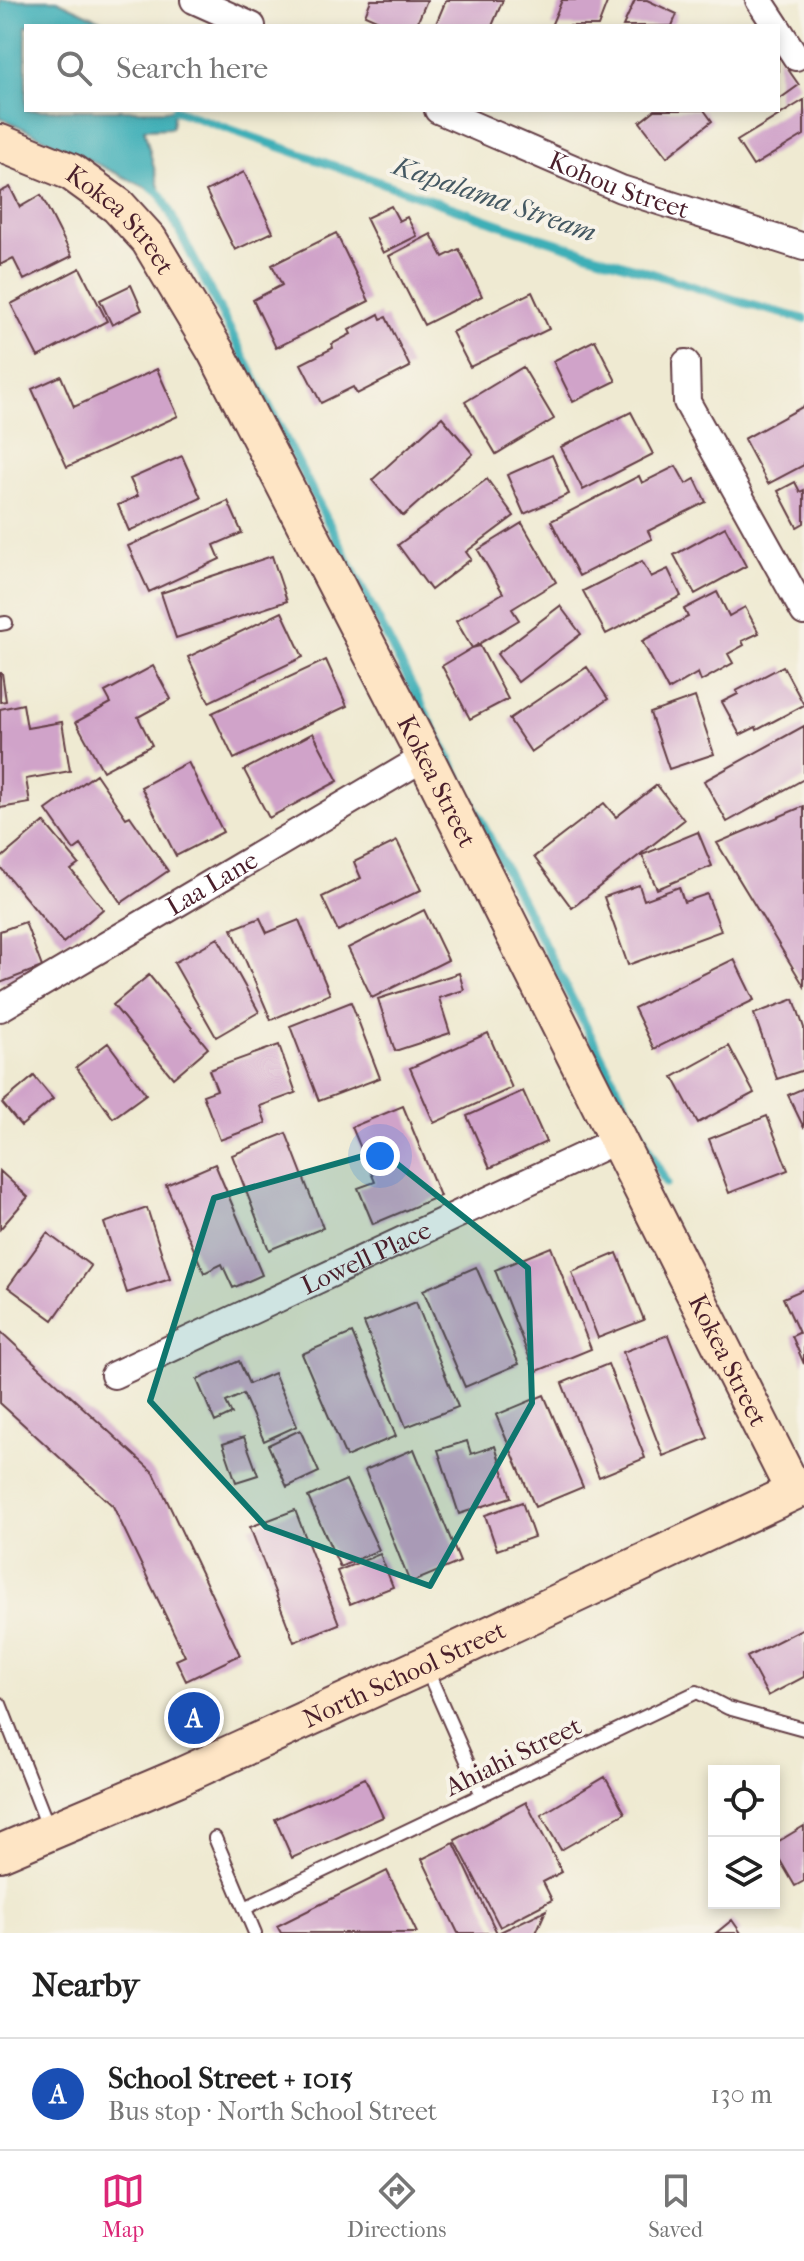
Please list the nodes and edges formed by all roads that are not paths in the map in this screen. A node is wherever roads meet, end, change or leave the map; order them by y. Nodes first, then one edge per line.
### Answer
1 (194, 0) edge
2 (759, 0) edge
3 (248, 24) edge
4 (774, 24) edge
5 (780, 33) edge
6 (796, 57) dead end
7 (443, 112) edge
8 (0, 143) edge
9 (804, 247) edge
10 (686, 363) dead end
11 (804, 612) edge
12 (425, 757) junction
13 (0, 1008) edge
14 (617, 1140) junction
15 (114, 1375) dead end
16 (799, 1489) edge
17 (425, 1665) junction
18 (0, 1704) edge
19 (804, 1729) edge
20 (482, 1795) junction
21 (50, 1832) junction
22 (215, 1838) dead end
23 (0, 1853) edge
24 (245, 1908) junction
25 (255, 1933) edge

1 - 3 street
2 - 4 street
5 - 6 street
7 - 9 street, Kohou Street
8 - 12 street, Kokea Street
10 - 11 street
12 - 13 street, Laa Lane
12 - 14 street, Kokea Street
14 - 15 street, Lowell Place
14 - 16 street, Kokea Street
16 - 17 street, North School Street
17 - 20 lane
17 - 21 street, North School Street
18 - 21 lane
19 - 20 lane, Ahiahi Street
20 - 24 lane, Ahiahi Street
21 - 23 street, North School Street
22 - 24 lane
24 - 25 lane

